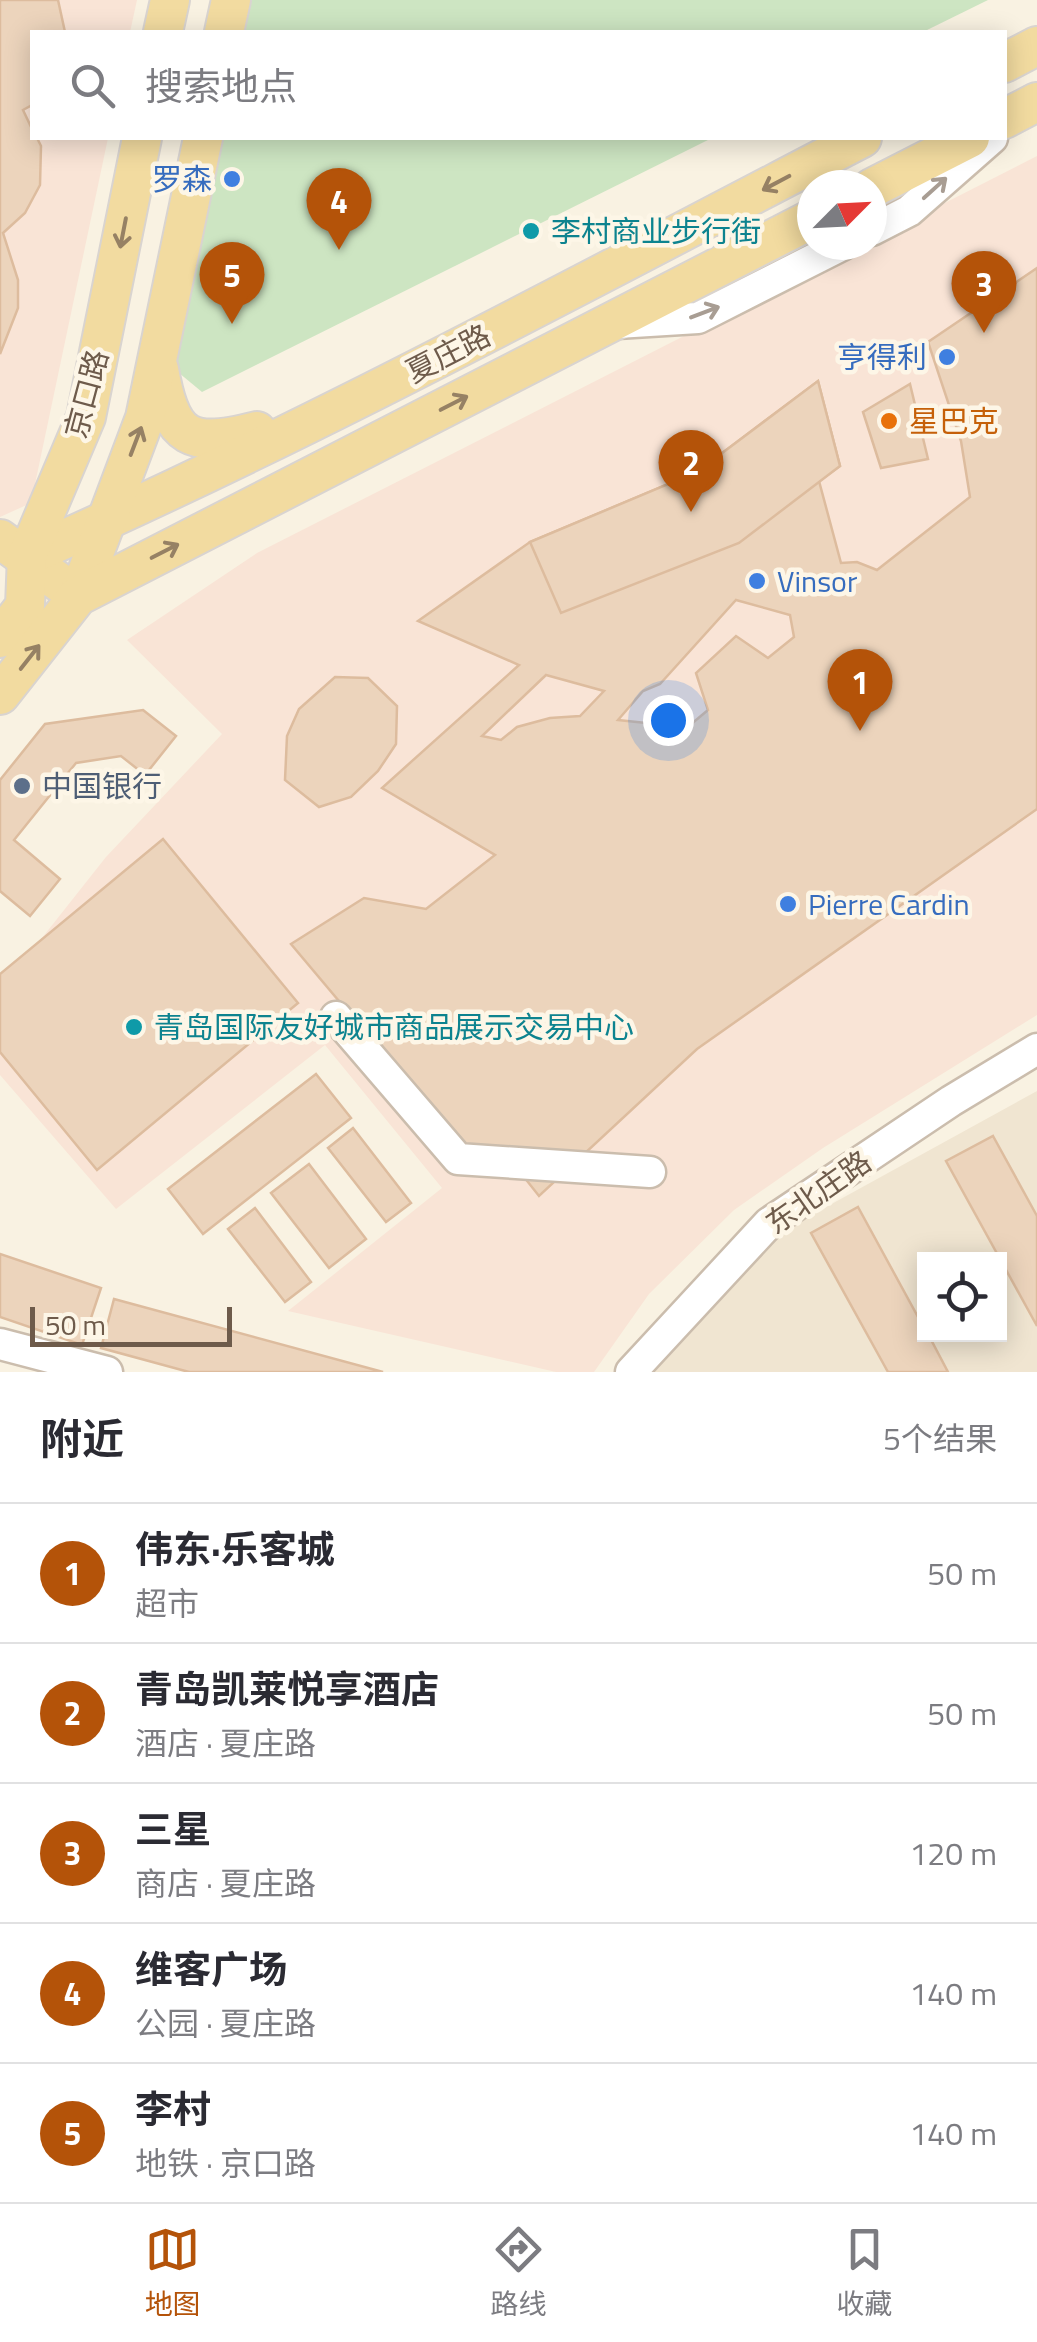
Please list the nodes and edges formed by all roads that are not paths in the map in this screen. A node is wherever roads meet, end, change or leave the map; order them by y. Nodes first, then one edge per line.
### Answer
1 (170, 0) edge
2 (231, 0) edge
3 (164, 30) edge
4 (224, 30) edge
5 (1037, 46) edge
6 (1007, 62) edge
7 (142, 140) edge
8 (203, 140) edge
9 (858, 140) edge
10 (966, 140) edge
11 (990, 140) edge
12 (887, 180) edge
13 (887, 222) edge
14 (797, 227) edge
15 (812, 260) edge
16 (609, 323) junction
17 (158, 360) junction
18 (304, 424) junction
19 (106, 521) junction
20 (13, 547) edge
21 (40, 602) edge
22 (0, 638) edge
23 (0, 695) edge
24 (336, 1016) dead end
25 (1037, 1048) edge
26 (650, 1172) dead end
27 (0, 1344) edge
28 (107, 1372) edge
29 (630, 1372) edge

1 - 3 main road
2 - 4 main road
5 - 6 main road
7 -> 20 main road, 京口路
8 - 17 main road, 京口路
9 -> 18 main road, 夏庄路
10 - 12 main road
13 -> 11 street
14 - 16 main road, 夏庄路
16 -> 15 street
21 -> 16 main road, 夏庄路
17 - 18 main road
19 -> 17 main road, 京口路
18 - 19 main road, 夏庄路
19 - 20 main road, 夏庄路
19 - 21 main road, 京口路
20 - 21 main road
20 - 21 main road, 京口路
21 - 22 main road, 京口路
23 -> 21 main road, 京口路
24 - 26 street
25 - 29 street, 东北庄路
27 - 28 street

